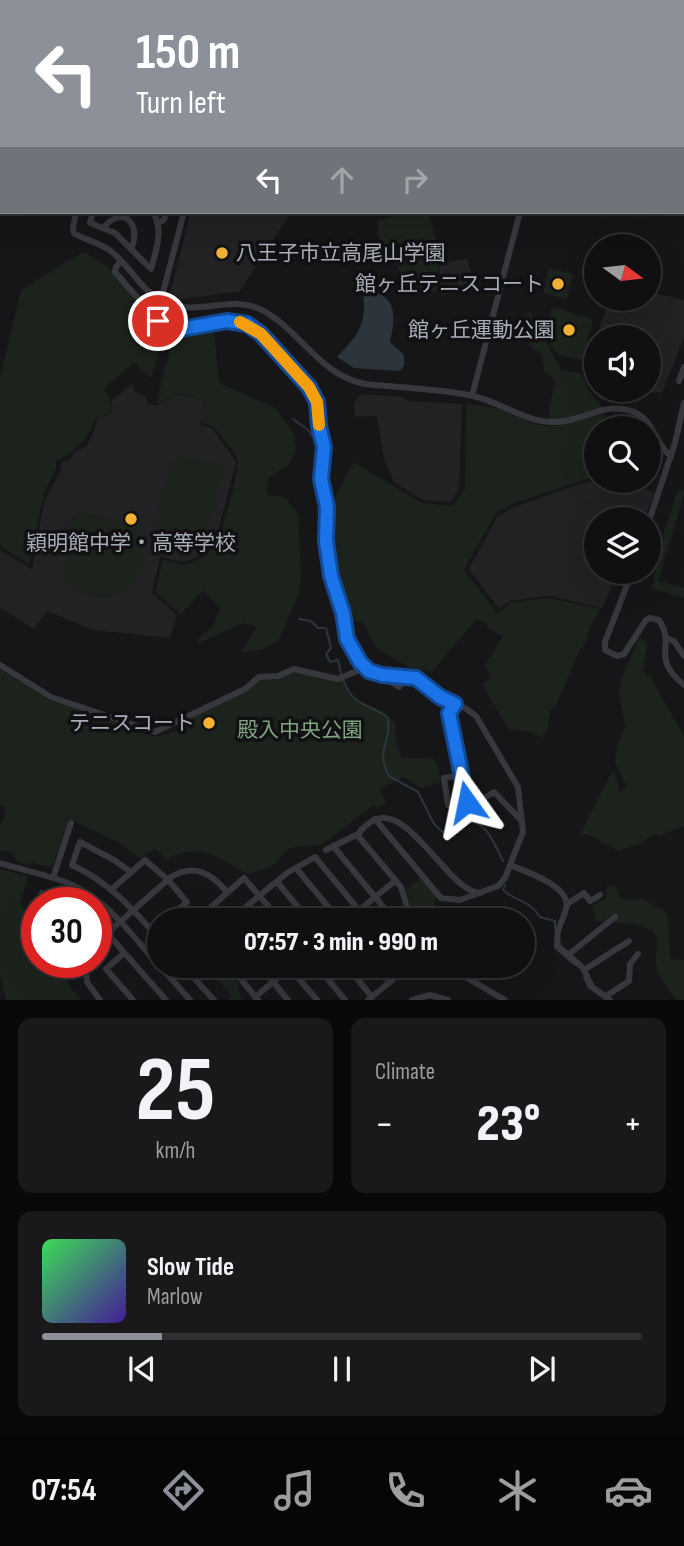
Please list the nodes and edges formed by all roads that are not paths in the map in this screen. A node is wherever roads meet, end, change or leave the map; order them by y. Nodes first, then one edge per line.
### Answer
1 (76, 214) edge
2 (92, 214) edge
3 (154, 214) edge
4 (166, 214) edge
5 (183, 214) edge
6 (519, 214) edge
7 (158, 223) junction
8 (104, 227) junction
9 (120, 237) junction
10 (131, 249) junction
11 (109, 250) junction
12 (121, 261) junction
13 (161, 300) junction
14 (684, 367) edge
15 (679, 382) dead end
16 (472, 396) junction
17 (684, 403) edge
18 (671, 456) junction
19 (654, 507) edge
20 (628, 584) edge
21 (666, 638) junction
22 (684, 656) edge
23 (0, 665) edge
24 (364, 668) junction
25 (387, 675) junction
26 (409, 676) junction
27 (684, 685) edge
28 (455, 704) junction
29 (462, 775) junction
30 (375, 819) junction
31 (523, 822) junction
32 (71, 823) dead end
33 (493, 824) dead end
34 (358, 834) junction
35 (0, 863) edge
36 (510, 865) junction
37 (296, 868) junction
38 (131, 873) junction
39 (53, 878) junction
40 (167, 880) junction
41 (394, 881) junction
42 (277, 882) junction
43 (109, 887) edge
44 (112, 889) joint
45 (226, 892) junction
46 (482, 892) junction
47 (600, 895) dead end
48 (260, 896) junction
49 (375, 897) junction
50 (567, 904) junction
51 (181, 908) edge
52 (211, 908) edge
53 (246, 908) edge
54 (270, 908) edge
55 (299, 908) edge
56 (329, 908) edge
57 (357, 908) edge
58 (361, 908) edge
59 (384, 908) edge
60 (407, 908) edge
61 (134, 910) junction
62 (615, 917) dead end
63 (147, 921) edge
64 (120, 922) junction
65 (112, 929) edge
66 (112, 939) edge
67 (629, 941) dead end
68 (147, 952) edge
69 (124, 953) junction
70 (638, 954) dead end
71 (568, 955) junction
72 (584, 970) junction
73 (86, 978) edge
74 (170, 978) edge
75 (194, 978) edge
76 (240, 978) edge
77 (270, 978) edge
78 (278, 978) edge
79 (299, 978) edge
80 (327, 978) edge
81 (356, 978) edge
82 (387, 978) edge
83 (395, 978) edge
84 (467, 978) edge
85 (273, 982) junction
86 (390, 982) junction
87 (257, 998) edge
88 (370, 998) edge
89 (608, 998) edge
90 (100, 1000) edge
91 (133, 1000) edge
92 (166, 1000) edge
93 (190, 1000) edge
94 (214, 1000) edge
95 (288, 1000) edge
96 (317, 1000) edge
97 (345, 1000) edge
98 (412, 1000) edge
99 (448, 1000) edge
100 (505, 1000) edge

1 - 11 street
2 - 8 street
3 - 7 street
4 - 7 street
5 - 13 street
6 - 16 street
7 - 10 street
8 - 9 street
8 - 10 street
9 - 10 street
9 - 11 street
11 - 12 street
12 - 13 street
12 - 24 street
13 - 16 street
14 - 15 street
16 - 18 street
17 - 18 street
18 - 19 street
20 - 21 street
21 - 22 street
21 - 27 street
23 - 24 street
24 - 25 street
25 - 26 street
25 - 26 street
26 - 28 street
28 - 29 street
28 - 31 street
29 - 29 street
30 - 34 street
30 - 46 street
30 - 46 street
31 - 33 street
31 - 36 street
32 - 39 street
34 - 41 street
34 - 49 street
35 - 39 street
36 - 46 street
36 - 50 street
37 - 42 street
37 - 56 street
37 - 57 street
38 - 40 street
38 - 43 street
38 - 44 street
39 - 64 street
40 - 45 street
40 - 51 street
40 - 61 street
41 - 49 street
41 - 60 street
42 - 48 street
42 - 55 street
44 - 61 street
45 - 48 street
45 - 52 street
47 - 50 street
48 - 53 street
48 - 54 street
49 - 58 street
49 - 59 street
50 - 71 street
61 - 63 street
61 - 64 street
62 - 71 street
64 - 65 street
64 - 68 street
66 - 69 street
67 - 72 street
69 - 91 street
69 - 92 street
70 - 89 street
71 - 72 street
72 - 89 street
73 - 90 street
74 - 93 street
75 - 94 street
76 - 87 street
77 - 85 street
78 - 85 street
79 - 96 street
80 - 97 street
81 - 88 street
82 - 86 street
83 - 86 street
84 - 100 street
85 - 87 street
85 - 95 street
86 - 88 street
98 - 99 street

